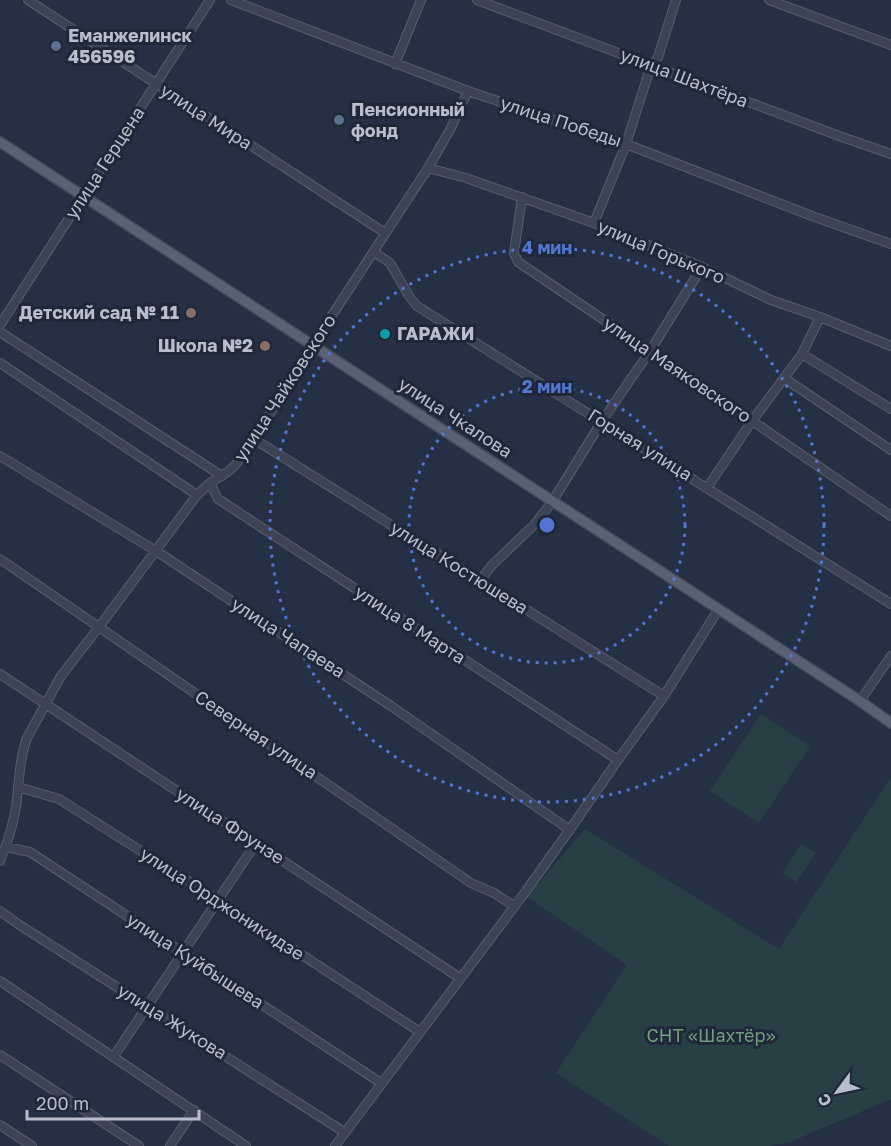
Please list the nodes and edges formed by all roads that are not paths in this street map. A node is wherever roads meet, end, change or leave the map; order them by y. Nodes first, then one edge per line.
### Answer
1 (28, 0) edge
2 (210, 0) edge
3 (231, 0) edge
4 (421, 0) edge
5 (477, 0) edge
6 (676, 0) edge
7 (769, 0) edge
8 (891, 45) edge
9 (395, 64) junction
10 (653, 67) junction
11 (156, 85) junction
12 (468, 91) junction
13 (0, 142) edge
14 (626, 144) junction
15 (891, 154) edge
16 (428, 168) junction
17 (83, 196) junction
18 (522, 197) junction
19 (594, 223) junction
20 (385, 233) junction
21 (891, 244) edge
22 (374, 252) junction
23 (702, 267) junction
24 (820, 317) junction
25 (0, 325) edge
26 (0, 332) edge
27 (312, 346) junction
28 (891, 346) edge
29 (650, 351) junction
30 (802, 354) junction
31 (0, 363) edge
32 (784, 378) junction
33 (891, 408) edge
34 (602, 421) junction
35 (752, 421) junction
36 (254, 439) junction
37 (891, 450) edge
38 (0, 456) edge
39 (222, 476) junction
40 (210, 483) junction
41 (707, 488) junction
42 (197, 495) junction
43 (552, 502) junction
44 (891, 516) edge
45 (156, 551) junction
46 (0, 559) edge
47 (480, 581) junction
48 (891, 604) edge
49 (718, 610) junction
50 (99, 627) junction
51 (891, 656) edge
52 (0, 674) edge
53 (664, 696) junction
54 (860, 701) junction
55 (45, 704) junction
56 (891, 723) edge
57 (618, 760) junction
58 (18, 787) junction
59 (570, 830) junction
60 (256, 843) junction
61 (6, 847) junction
62 (0, 861) edge
63 (218, 900) junction
64 (514, 906) junction
65 (0, 911) edge
66 (182, 953) junction
67 (460, 978) junction
68 (0, 981) edge
69 (147, 1006) junction
70 (420, 1032) junction
71 (0, 1055) edge
72 (114, 1056) junction
73 (381, 1083) junction
74 (194, 1110) junction
75 (0, 1125) edge
76 (344, 1132) junction
77 (32, 1146) edge
78 (139, 1146) edge
79 (170, 1146) edge
80 (246, 1146) edge
81 (334, 1146) edge

1 - 11 street, улица Мира
2 - 11 street, улица Герцена
3 - 9 street, улица Победы
4 - 9 street
5 - 10 street, улица Шахтёра
6 - 10 street
7 - 8 street
9 - 12 street, улица Победы
10 - 14 street
10 - 15 street, улица Шахтёра
11 - 17 street, улица Герцена
11 - 20 street, улица Мира
12 - 14 street, улица Победы
12 - 16 street, улица Чайковского
13 - 17 main road, улица Чкалова
14 - 19 street
14 - 21 street, улица Победы
16 - 18 street, улица Горького
16 - 20 street, улица Чайковского
17 - 25 street, улица Герцена
17 - 27 main road, улица Чкалова
18 - 19 street, улица Горького
18 - 29 street, улица Маяковского
19 - 23 street, улица Горького
20 - 22 street, улица Чайковского
22 - 27 street, улица Чайковского
22 - 34 street, Горная улица
23 - 24 street, улица Горького
23 - 29 street
24 - 28 street, улица Горького
24 - 30 street
26 - 39 street
27 - 36 street, улица Чайковского
27 - 43 main road, улица Чкалова
29 - 34 street
29 - 35 street, улица Маяковского
30 - 32 street
30 - 33 street
31 - 42 street
32 - 35 street
32 - 37 street
34 - 41 street, Горная улица
34 - 43 street
35 - 41 street
35 - 44 street, улица Маяковского
36 - 39 street, улица Чайковского
36 - 47 street, улица Костюшева
38 - 45 street, улица Чапаева
39 - 40 street, улица Чайковского
40 - 42 street, улица Чайковского
40 - 57 street, улица 8 Марта
41 - 48 street, Горная улица
42 - 45 street, улица Чайковского
43 - 47 street
43 - 49 main road, улица Чкалова
45 - 50 street, улица Чайковского
45 - 59 street, улица Чапаева
46 - 50 street, Северная улица
47 - 53 street, улица Костюшева
49 - 53 street
49 - 54 main road, улица Чкалова
50 - 55 street, улица Чайковского
50 - 64 street, Северная улица
51 - 54 street
52 - 55 street, улица Фрунзе
53 - 57 street
54 - 56 main road, улица Чкалова
55 - 58 street, улица Чайковского
55 - 60 street, улица Фрунзе
57 - 59 street
58 - 61 street, улица Чайковского
58 - 63 street, улица Орджоникидзе
59 - 64 street
60 - 63 street
60 - 67 street, улица Фрунзе
61 - 62 street, улица Чайковского
61 - 66 street, улица Куйбышева
63 - 66 street
63 - 70 street, улица Орджоникидзе
64 - 67 street
65 - 69 street, улица Жукова
66 - 69 street
66 - 73 street, улица Куйбышева
67 - 70 street
68 - 72 street
69 - 72 street
69 - 76 street, улица Жукова
70 - 73 street
71 - 78 street
72 - 74 street
73 - 76 street
74 - 79 street
74 - 80 street
75 - 77 street
76 - 81 street

